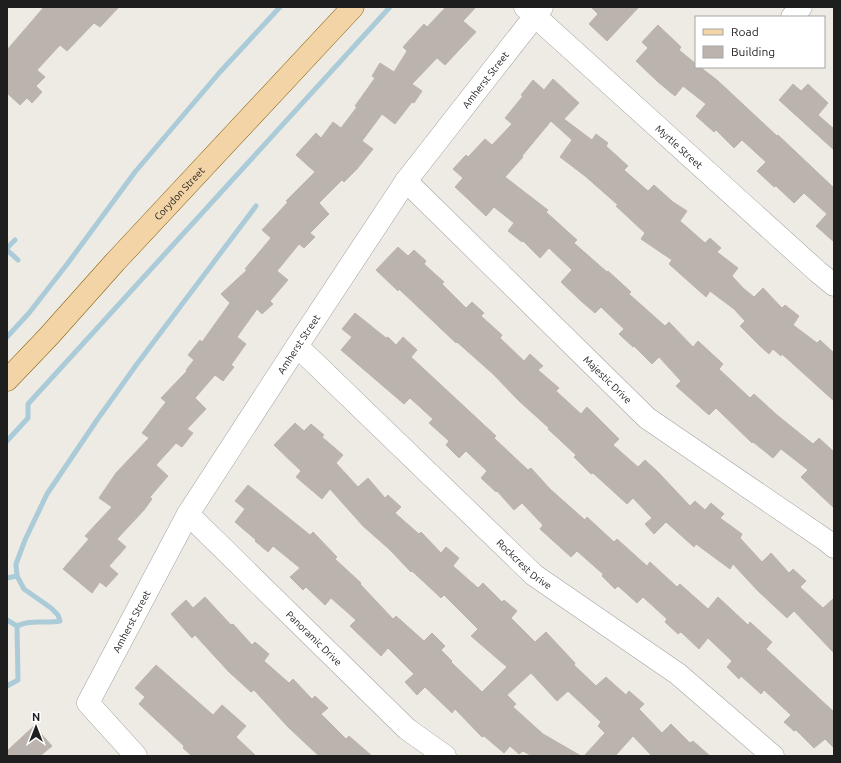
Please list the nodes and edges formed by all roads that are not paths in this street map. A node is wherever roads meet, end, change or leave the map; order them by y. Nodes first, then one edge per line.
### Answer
1 (353, 7) edge
2 (801, 7) edge
3 (534, 10) edge
4 (793, 16) edge
5 (406, 181) junction
6 (834, 285) edge
7 (297, 346) junction
8 (7, 380) edge
9 (188, 514) junction
10 (834, 547) edge
11 (136, 756) edge
12 (445, 756) edge
13 (773, 756) edge

1 - 8 main road, Corydon Street
2 - 4 street
3 - 5 street, Amherst Street
3 - 6 street, Myrtle Street
5 - 7 street, Amherst Street
5 - 10 street, Majestic Drive
7 - 9 street, Amherst Street
7 - 13 street, Rockcrest Drive
9 - 11 street, Amherst Street
9 - 12 street, Panoramic Drive

